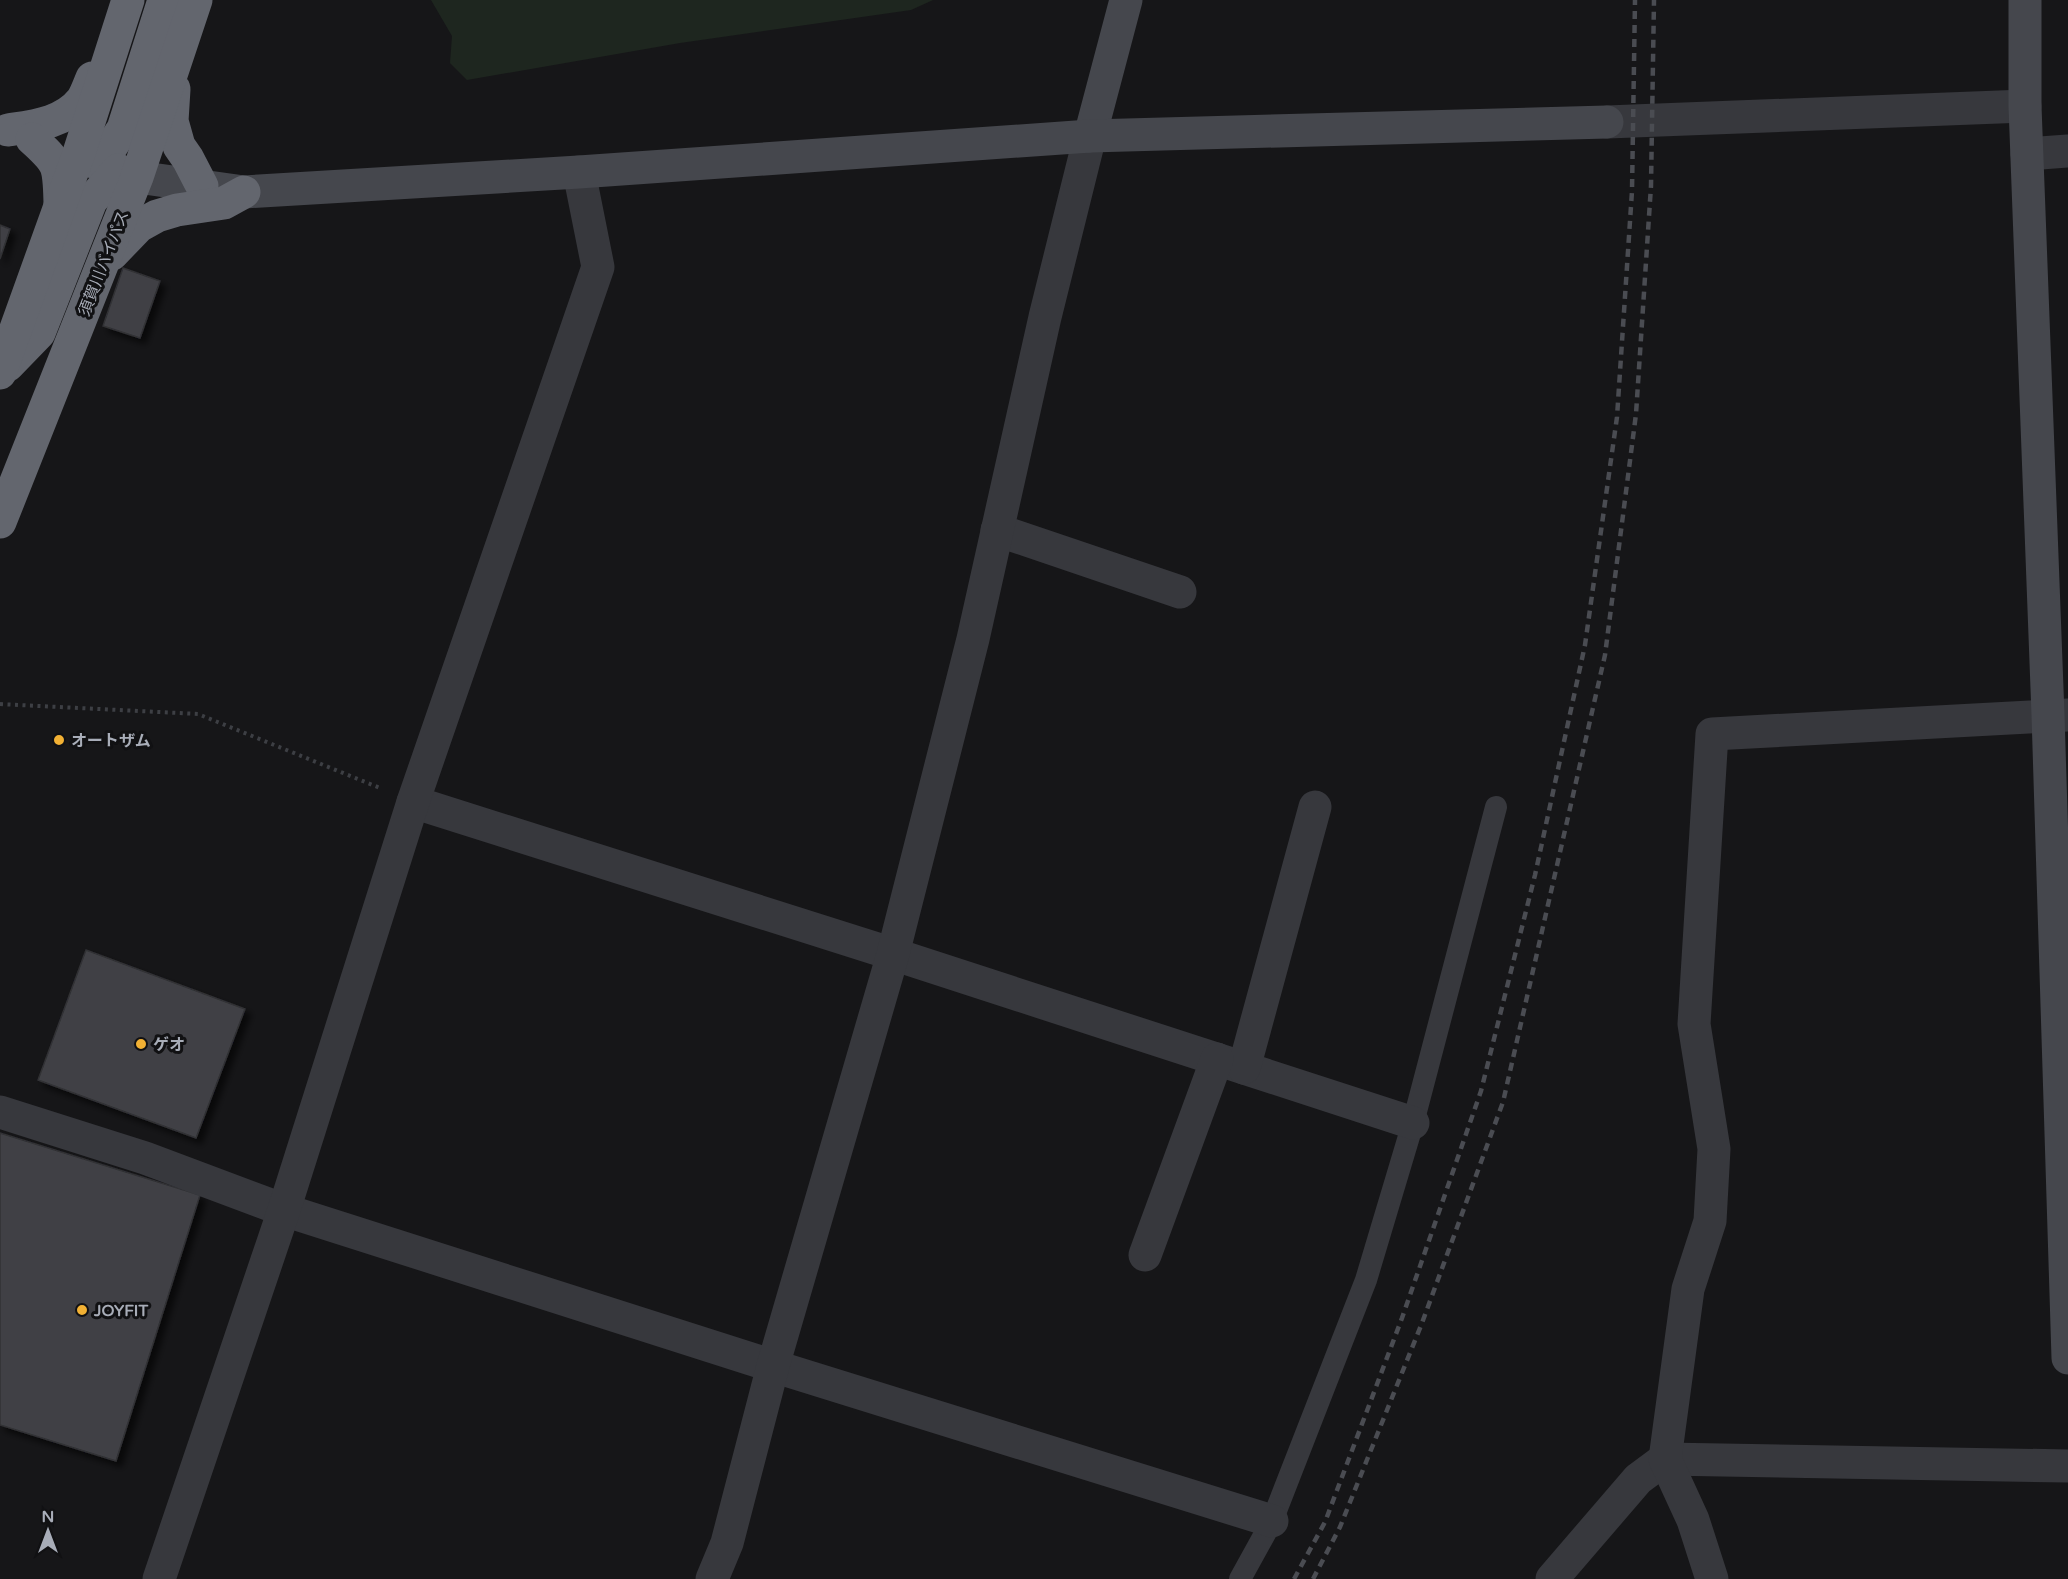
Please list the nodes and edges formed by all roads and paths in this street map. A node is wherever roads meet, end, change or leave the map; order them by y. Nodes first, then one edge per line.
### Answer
1 (128, 0) edge
2 (164, 0) edge
3 (196, 0) edge
4 (1126, 0) edge
5 (2025, 0) edge
6 (178, 55) junction
7 (2025, 106) junction
8 (13, 132) edge
9 (1090, 136) junction
10 (2068, 151) edge
11 (2027, 154) junction
12 (106, 166) junction
13 (579, 172) junction
14 (202, 186) junction
15 (244, 192) junction
16 (60, 205) junction
17 (104, 261) junction
18 (0, 373) edge
19 (0, 522) edge
20 (997, 530) junction
21 (1180, 592) dead end
22 (0, 704) edge
23 (2058, 715) edge
24 (413, 802) junction
25 (1315, 807) dead end
26 (1496, 807) dead end
27 (894, 954) junction
28 (1230, 1064) junction
29 (0, 1112) edge
30 (1413, 1123) junction
31 (284, 1210) junction
32 (1145, 1256) dead end
33 (2068, 1358) edge
34 (773, 1366) junction
35 (1665, 1459) junction
36 (2068, 1466) edge
37 (1272, 1521) junction
38 (159, 1579) edge
39 (712, 1579) edge
40 (1240, 1579) edge
41 (1552, 1579) edge
42 (1712, 1579) edge

1 - 8 highway
1 - 12 highway, 須賀川バイパス
2 - 12 highway
3 - 6 highway, 須賀川バイパス
4 - 9 street
5 - 7 street
6 - 12 highway, 須賀川バイパス
6 - 14 highway
7 - 9 street
7 - 11 street
8 - 12 street
8 - 16 highway
9 - 13 street
9 - 20 street
10 - 11 street
11 - 23 street
12 - 14 street
12 - 16 highway, 須賀川バイパス
12 - 17 highway, 須賀川バイパス
12 - 18 highway
13 - 15 street
13 - 24 street
14 - 15 street
15 - 17 highway
16 - 18 highway, 須賀川バイパス
17 - 19 highway, 須賀川バイパス
20 - 21 street
20 - 27 street
22 - 24 path
23 - 33 street
23 - 35 street
24 - 27 street
24 - 31 street
25 - 28 street
26 - 30 lane
27 - 28 street
27 - 34 street
28 - 30 street
28 - 32 street
29 - 31 street
30 - 37 lane
31 - 34 street
31 - 38 street
34 - 37 street
34 - 39 street
35 - 36 street
35 - 41 street
35 - 42 street
37 - 40 lane

